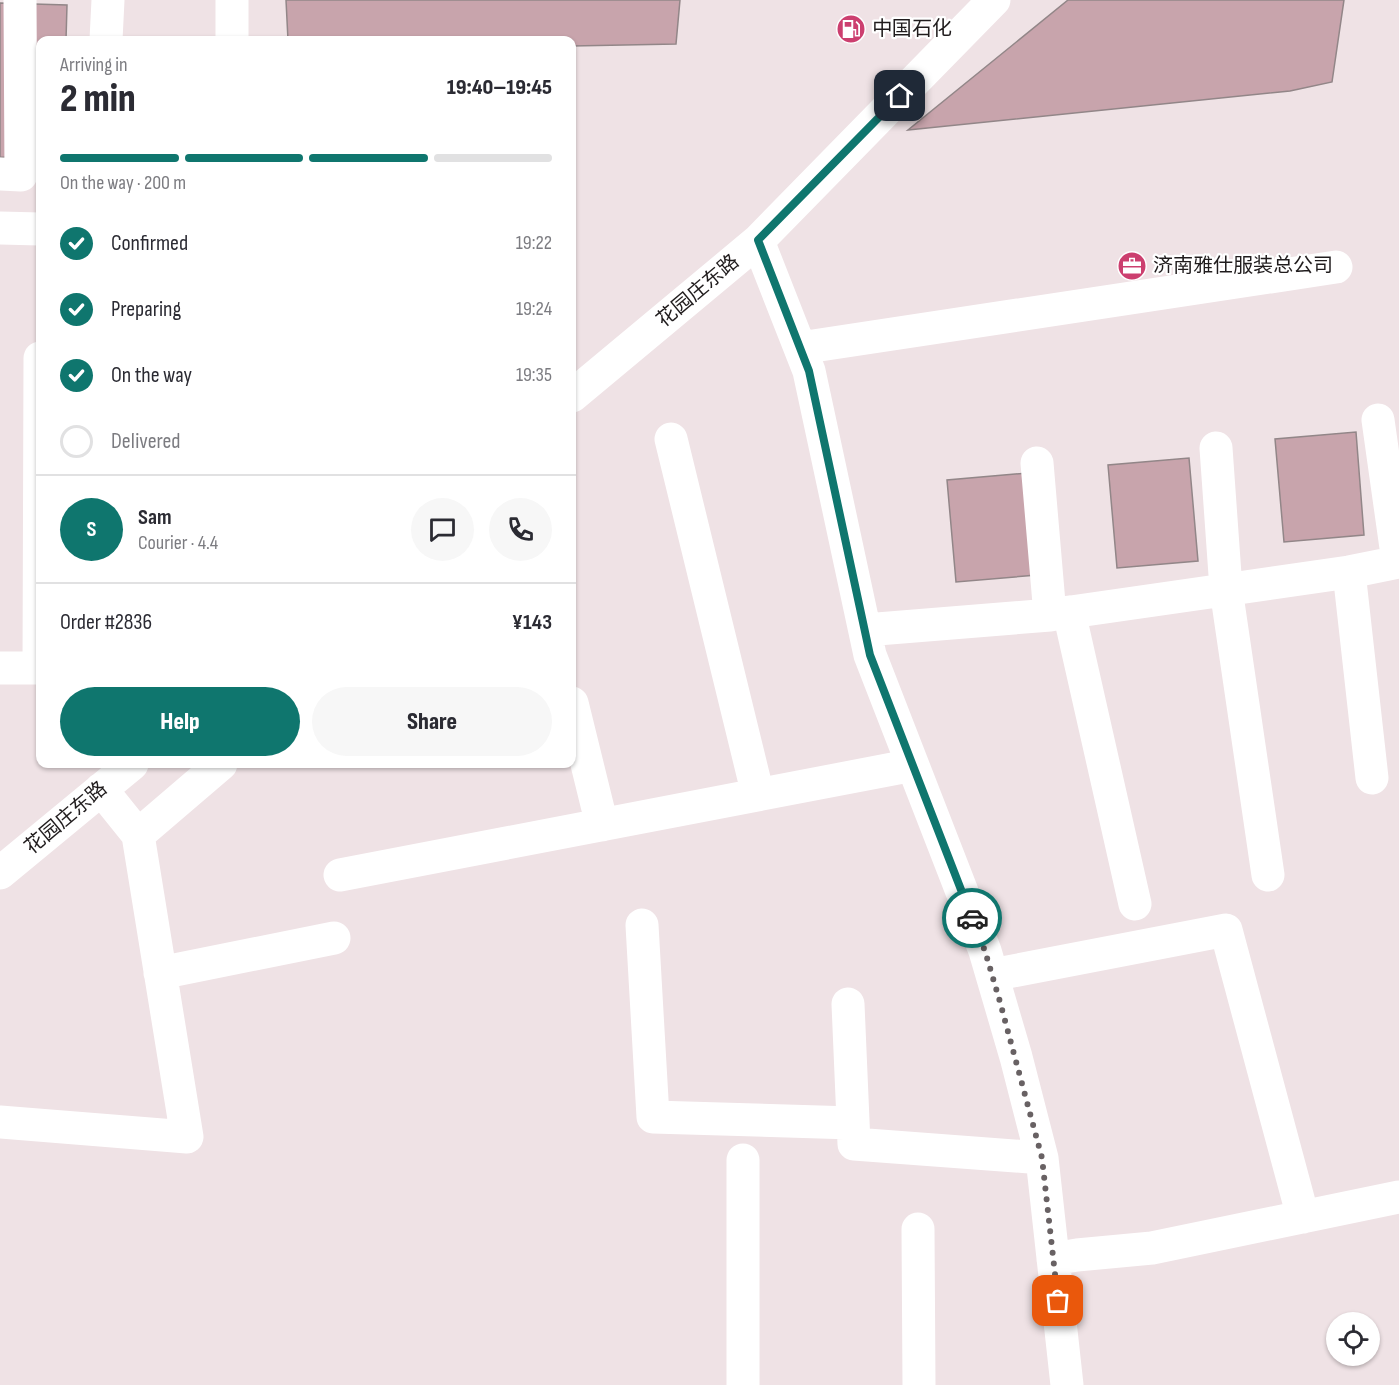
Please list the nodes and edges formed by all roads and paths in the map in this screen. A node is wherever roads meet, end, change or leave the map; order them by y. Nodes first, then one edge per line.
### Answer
1 (20, 0) edge
2 (108, 0) edge
3 (232, 0) edge
4 (994, 0) edge
5 (106, 36) edge
6 (232, 36) edge
7 (0, 174) edge
8 (0, 228) edge
9 (36, 229) edge
10 (758, 240) junction
11 (1336, 267) dead end
12 (800, 348) junction
13 (576, 393) edge
14 (1378, 420) dead end
15 (671, 439) dead end
16 (1216, 448) dead end
17 (1036, 463) dead end
18 (1399, 562) edge
19 (1349, 572) junction
20 (1226, 589) junction
21 (1060, 613) junction
22 (865, 630) junction
23 (0, 668) edge
24 (36, 668) edge
25 (576, 719) edge
26 (903, 767) dead end
27 (127, 768) edge
28 (216, 768) edge
29 (1372, 778) dead end
30 (101, 789) junction
31 (758, 795) junction
32 (602, 825) junction
33 (138, 835) junction
34 (0, 873) edge
35 (340, 875) dead end
36 (1269, 875) dead end
37 (1135, 904) dead end
38 (642, 926) dead end
39 (334, 938) dead end
40 (160, 973) junction
41 (992, 975) junction
42 (848, 1004) dead end
43 (0, 1122) edge
44 (853, 1123) junction
45 (1042, 1158) junction
46 (743, 1160) dead end
47 (1399, 1197) edge
48 (1304, 1217) junction
49 (918, 1229) dead end
50 (1053, 1259) junction
51 (743, 1385) edge
52 (919, 1385) edge
53 (1067, 1385) edge

1 - 7 street
2 - 5 street
3 - 6 street
4 - 10 street, 花园庄东路
8 - 9 street
10 - 12 street
10 - 13 street, 花园庄东路
11 - 12 street
12 - 22 street
14 - 18 street
15 - 31 street
16 - 20 street
17 - 21 street
18 - 19 street
19 - 20 street
19 - 29 street
20 - 21 street
20 - 36 street
21 - 22 street
21 - 37 street
22 - 41 street
23 - 24 street
25 - 32 street
26 - 31 street
27 - 30 street, 花园庄东路
28 - 33 street
30 - 33 street
30 - 34 street, 花园庄东路
31 - 32 street
32 - 35 street
33 - 40 street
38 - 44 street
39 - 40 street
40 - 43 street
41 - 45 street
41 - 48 street
42 - 44 street
44 - 45 street
45 - 50 street
46 - 51 street
47 - 48 street
48 - 50 street
49 - 52 street
50 - 53 street

